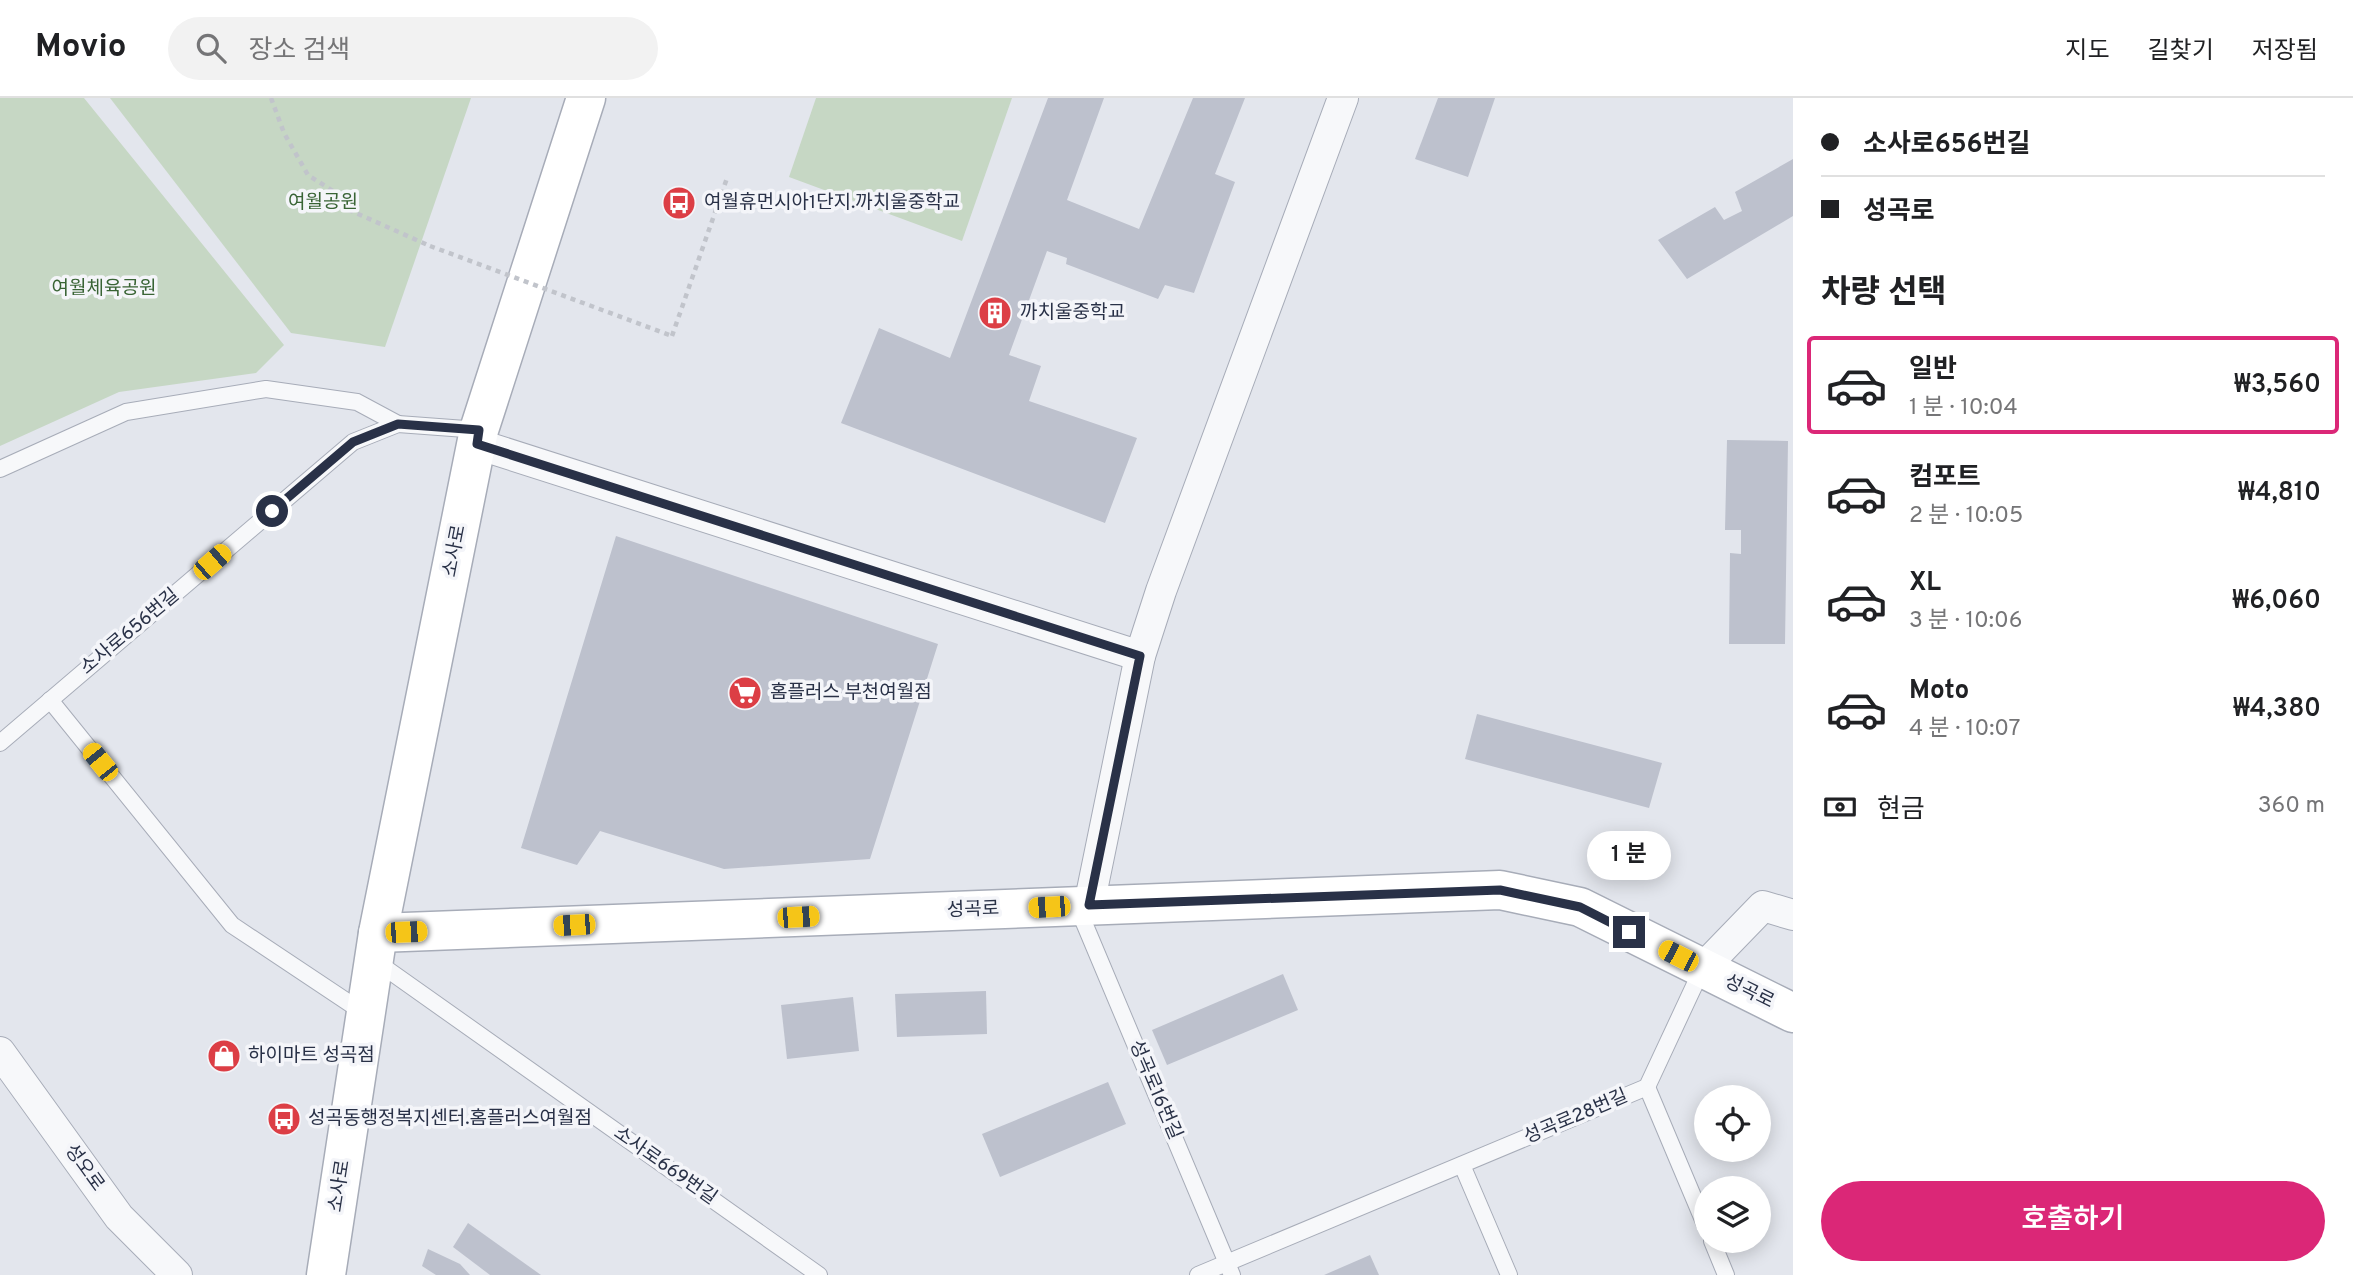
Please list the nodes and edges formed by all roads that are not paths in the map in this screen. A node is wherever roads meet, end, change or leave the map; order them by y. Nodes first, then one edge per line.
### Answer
1 (586, 98) edge
2 (1343, 98) edge
3 (398, 424) junction
4 (478, 437) junction
5 (0, 469) edge
6 (1140, 656) junction
7 (50, 700) junction
8 (0, 743) edge
9 (1083, 906) junction
10 (1793, 915) edge
11 (376, 946) junction
12 (1702, 969) junction
13 (1793, 1013) edge
14 (366, 1014) junction
15 (0, 1052) edge
16 (1647, 1087) junction
17 (1462, 1165) junction
18 (1694, 1199) edge
19 (1717, 1253) edge
20 (1229, 1269) edge
21 (175, 1275) edge
22 (327, 1275) edge
23 (819, 1275) edge
24 (1198, 1275) edge
25 (1509, 1275) edge
26 (1727, 1275) edge

1 - 4 street, 소사로
2 - 6 street
3 - 4 lane, 소사로656번길
3 - 5 lane
3 - 7 lane, 소사로656번길
4 - 6 street
4 - 11 street, 소사로
6 - 9 street
7 - 8 lane, 소사로656번길
7 - 14 lane
9 - 11 street, 성곡로
9 - 12 street, 성곡로
9 - 20 lane, 성곡로16번길
10 - 12 street
11 - 14 street, 소사로
11 - 23 lane, 소사로669번길
12 - 13 street, 성곡로
12 - 16 lane, 성곡로28번길
14 - 22 street, 소사로
15 - 21 street, 성오로
16 - 17 lane, 성곡로28번길
16 - 18 lane
17 - 20 lane, 성곡로28번길
17 - 25 lane
19 - 26 lane
20 - 24 lane, 성곡로28번길

